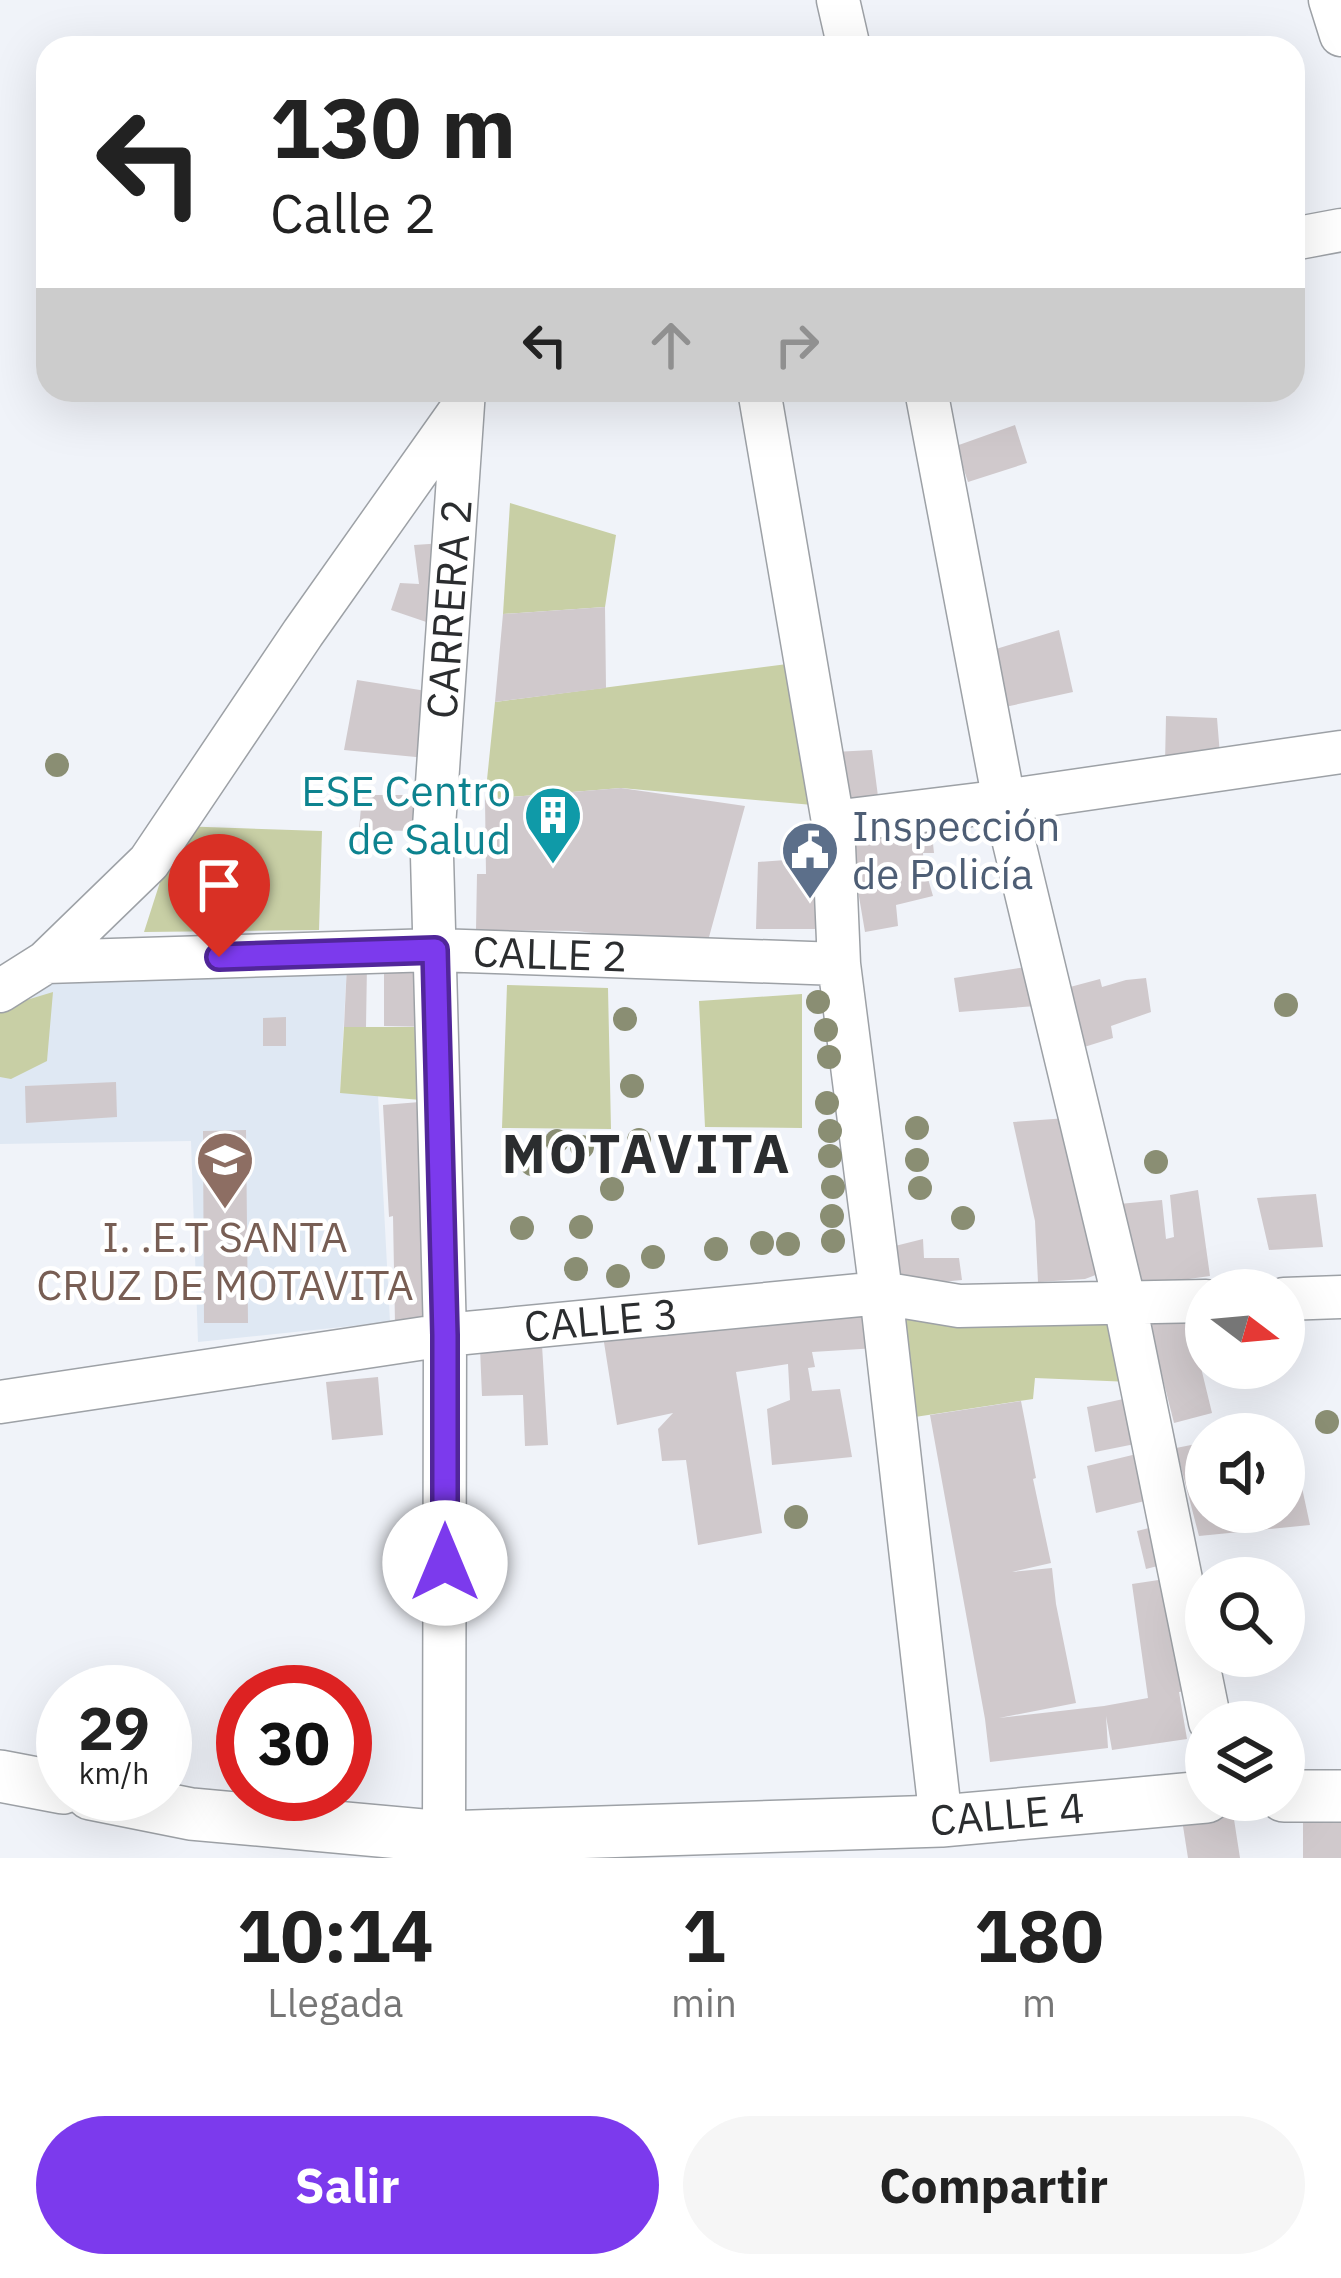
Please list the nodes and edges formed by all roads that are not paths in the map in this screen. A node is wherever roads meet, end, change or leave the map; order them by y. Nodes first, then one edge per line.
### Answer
1 (838, 0) edge
2 (1330, 0) edge
3 (1341, 35) edge
4 (846, 36) edge
5 (1341, 230) edge
6 (1305, 237) edge
7 (461, 402) edge
8 (464, 402) edge
9 (761, 402) edge
10 (928, 402) edge
11 (1341, 752) edge
12 (1004, 801) junction
13 (833, 823) junction
14 (435, 950) junction
15 (46, 962) junction
16 (839, 964) junction
17 (0, 991) edge
18 (881, 1293) junction
19 (1341, 1297) edge
20 (1305, 1298) edge
21 (1185, 1302) edge
22 (1125, 1304) junction
23 (445, 1335) junction
24 (0, 1402) edge
25 (1206, 1701) edge
26 (0, 1776) edge
27 (36, 1783) edge
28 (1305, 1796) edge
29 (1341, 1796) edge
30 (1185, 1799) edge
31 (192, 1814) edge
32 (941, 1821) junction
33 (444, 1837) junction

1 - 4 street
2 - 3 street
5 - 6 street
7 - 15 street
8 - 14 street, CARRERA 2
9 - 13 street
10 - 12 street
11 - 12 street
12 - 13 street
12 - 22 street
13 - 16 street
14 - 15 street, CALLE 2
14 - 16 street, CALLE 2
14 - 23 street, CARRERA 2
15 - 17 street
16 - 18 street
18 - 22 street, CALLE 3
18 - 23 street, CALLE 3
18 - 32 street
19 - 20 street
21 - 22 street, CALLE 3
22 - 25 street
23 - 24 street, CALLE 3
23 - 33 street, CARRERA 2
26 - 27 main road
28 - 29 main road
30 - 32 main road, CALLE 4
31 - 33 main road, CALLE 4
32 - 33 main road, CALLE 4

